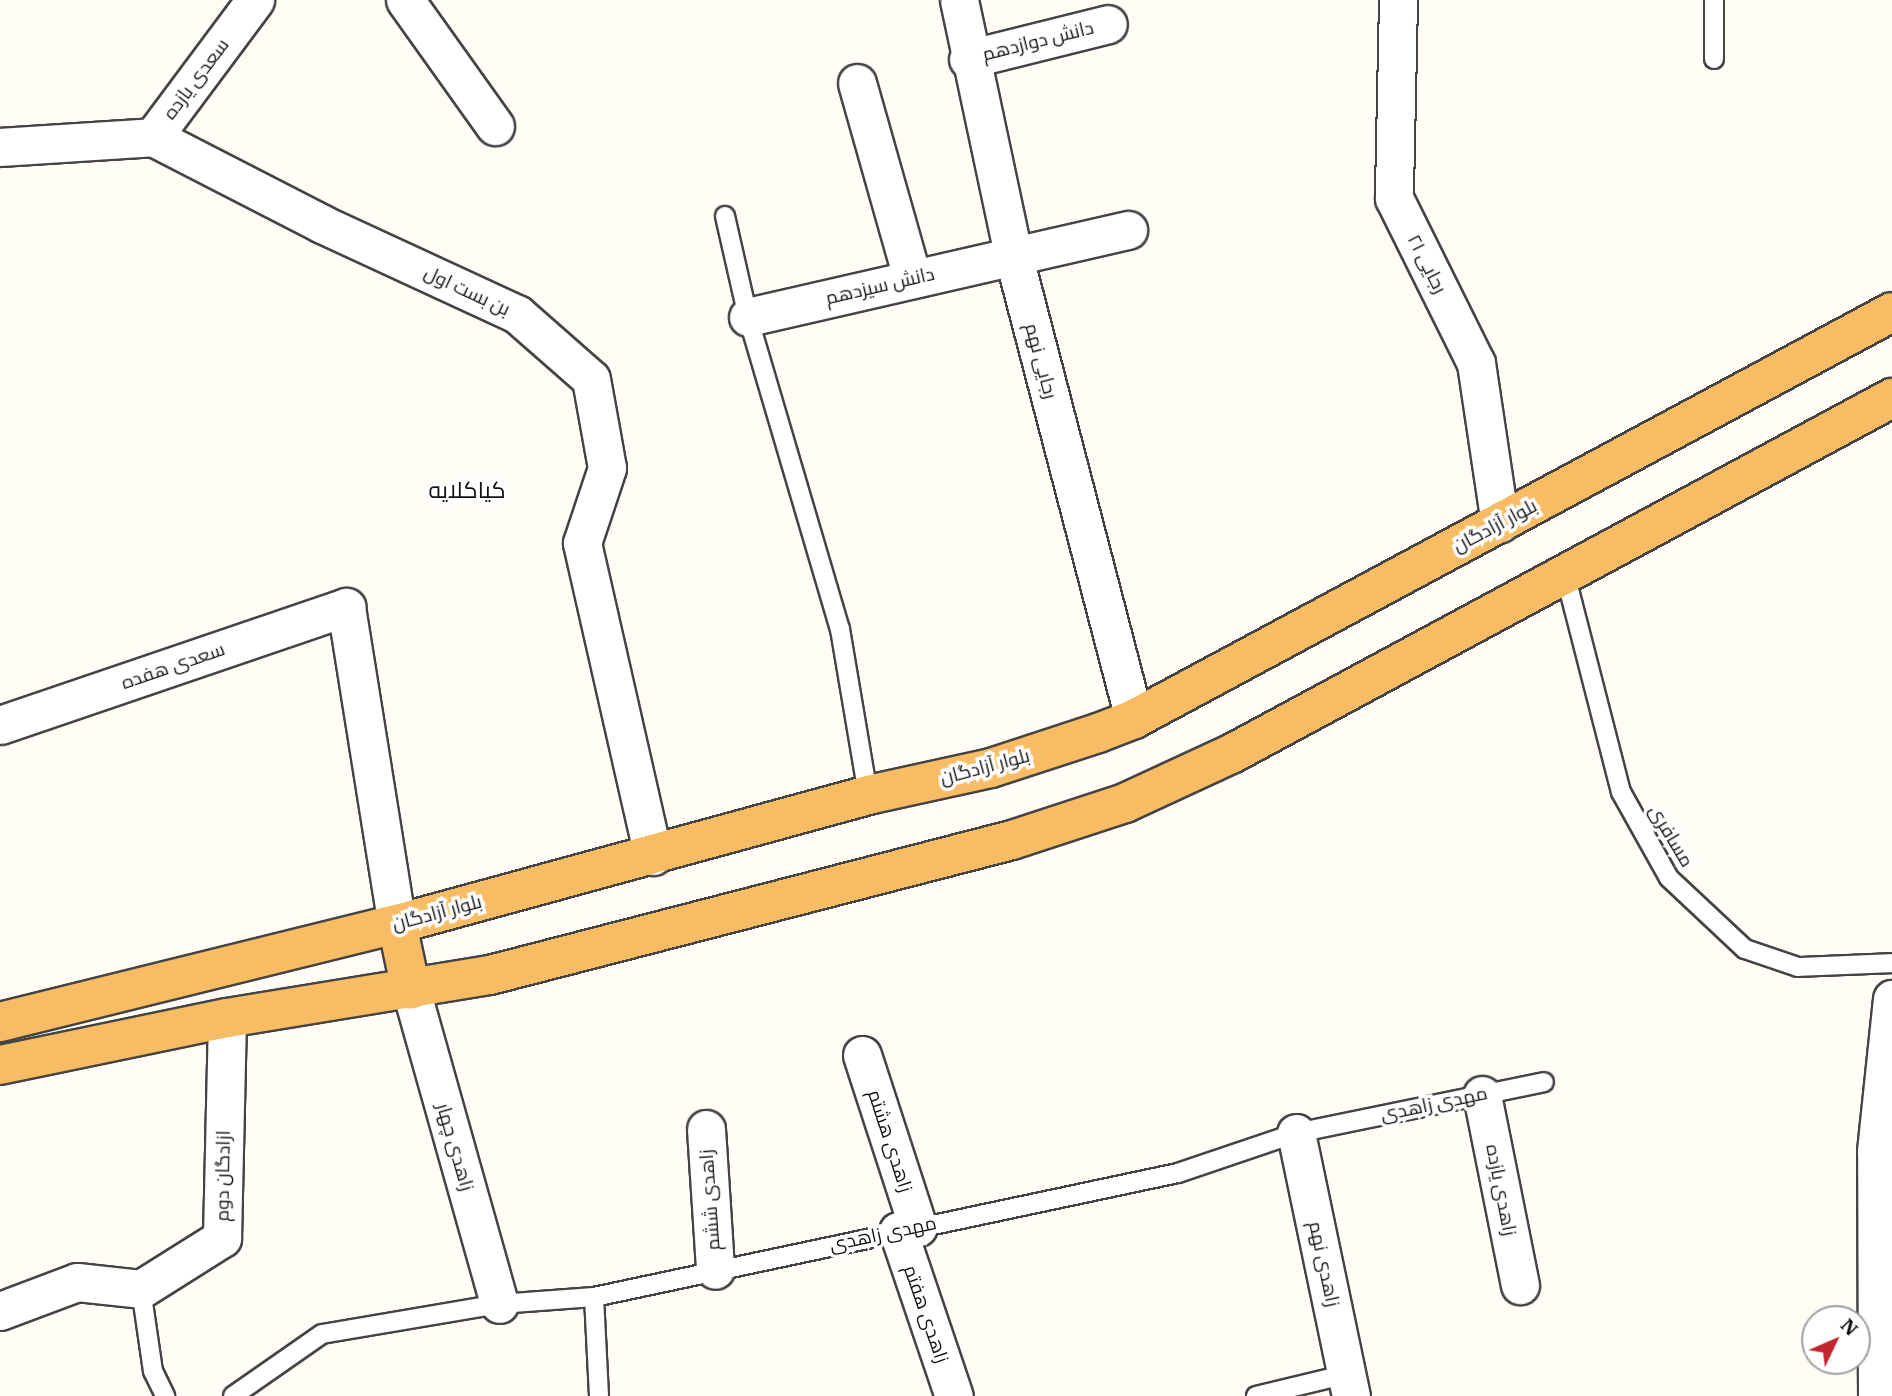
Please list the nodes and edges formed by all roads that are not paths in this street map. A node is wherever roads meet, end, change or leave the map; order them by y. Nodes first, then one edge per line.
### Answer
1 (255, 0) edge
2 (405, 0) edge
3 (959, 0) edge
4 (1398, 0) edge
5 (1714, 0) edge
6 (1108, 24) dead end
7 (968, 59) junction
8 (1714, 59) dead end
9 (857, 83) dead end
10 (495, 127) dead end
11 (153, 136) junction
12 (0, 147) edge
13 (725, 216) dead end
14 (1128, 230) dead end
15 (1013, 254) junction
16 (912, 278) junction
17 (1892, 312) edge
18 (748, 317) junction
19 (1892, 398) edge
20 (1500, 523) junction
21 (1565, 574) junction
22 (1134, 719) junction
23 (0, 725) edge
24 (868, 795) junction
25 (653, 856) junction
26 (397, 924) junction
27 (1892, 963) edge
28 (411, 990) junction
29 (1892, 1001) edge
30 (227, 1018) junction
31 (0, 1022) edge
32 (862, 1055) dead end
33 (0, 1065) edge
34 (1544, 1082) dead end
35 (1482, 1095) junction
36 (706, 1129) dead end
37 (1296, 1133) junction
38 (1884, 1153) edge
39 (908, 1229) junction
40 (715, 1270) junction
41 (1520, 1285) dead end
42 (141, 1289) junction
43 (594, 1297) junction
44 (499, 1304) junction
45 (0, 1311) edge
46 (1349, 1385) edge
47 (165, 1396) edge
48 (233, 1396) edge
49 (599, 1396) edge
50 (954, 1396) edge
51 (1256, 1396) edge
52 (1877, 1396) edge

1 - 11 street, سعدی یازده
2 - 10 street
3 - 7 street, رجایی نهم
4 - 20 street, رجایی ۲۱
5 - 8 lane
6 - 7 street, دانش دوازدهم
7 - 15 street, رجایی نهم
9 - 16 street
11 - 12 street, سعدی یازده
11 - 25 street, بن بست اول
13 - 18 lane
14 - 15 street, دانش سیزدهم
15 - 16 street, دانش سیزدهم
15 - 22 street, رجایی نهم
16 - 18 street, دانش سیزدهم
17 - 20 highway, بلوار آزادگان
18 - 24 lane
19 - 21 highway
20 - 22 highway, بلوار آزادگان
21 - 27 lane, مسافری
21 - 28 highway
22 - 24 highway, بلوار آزادگان
23 - 26 street, سعدی هفده
24 - 25 highway, بلوار آزادگان
25 - 26 highway, بلوار آزادگان
26 - 28 highway
26 - 31 highway, بلوار آزادگان
28 - 30 highway
28 - 44 street, زاهدی چهار
29 - 38 street
30 - 33 highway
30 - 42 street, ازادگان دوم
32 - 39 street, زاهدی هشتم
34 - 35 lane, مهدی زاهدی
35 - 37 lane, مهدی زاهدی
35 - 41 street, زاهدی یازده
36 - 40 street, زاهدی ششم
37 - 39 lane, مهدی زاهدی
37 - 46 street, زاهدی نهم
38 - 52 street
39 - 40 lane, مهدی زاهدی
39 - 50 street, زاهدی هفتم
40 - 43 lane, مهدی زاهدی
42 - 45 street
42 - 47 lane
43 - 44 lane, مهدی زاهدی
43 - 49 lane
44 - 48 lane, مهدی زاهدی
46 - 51 lane

